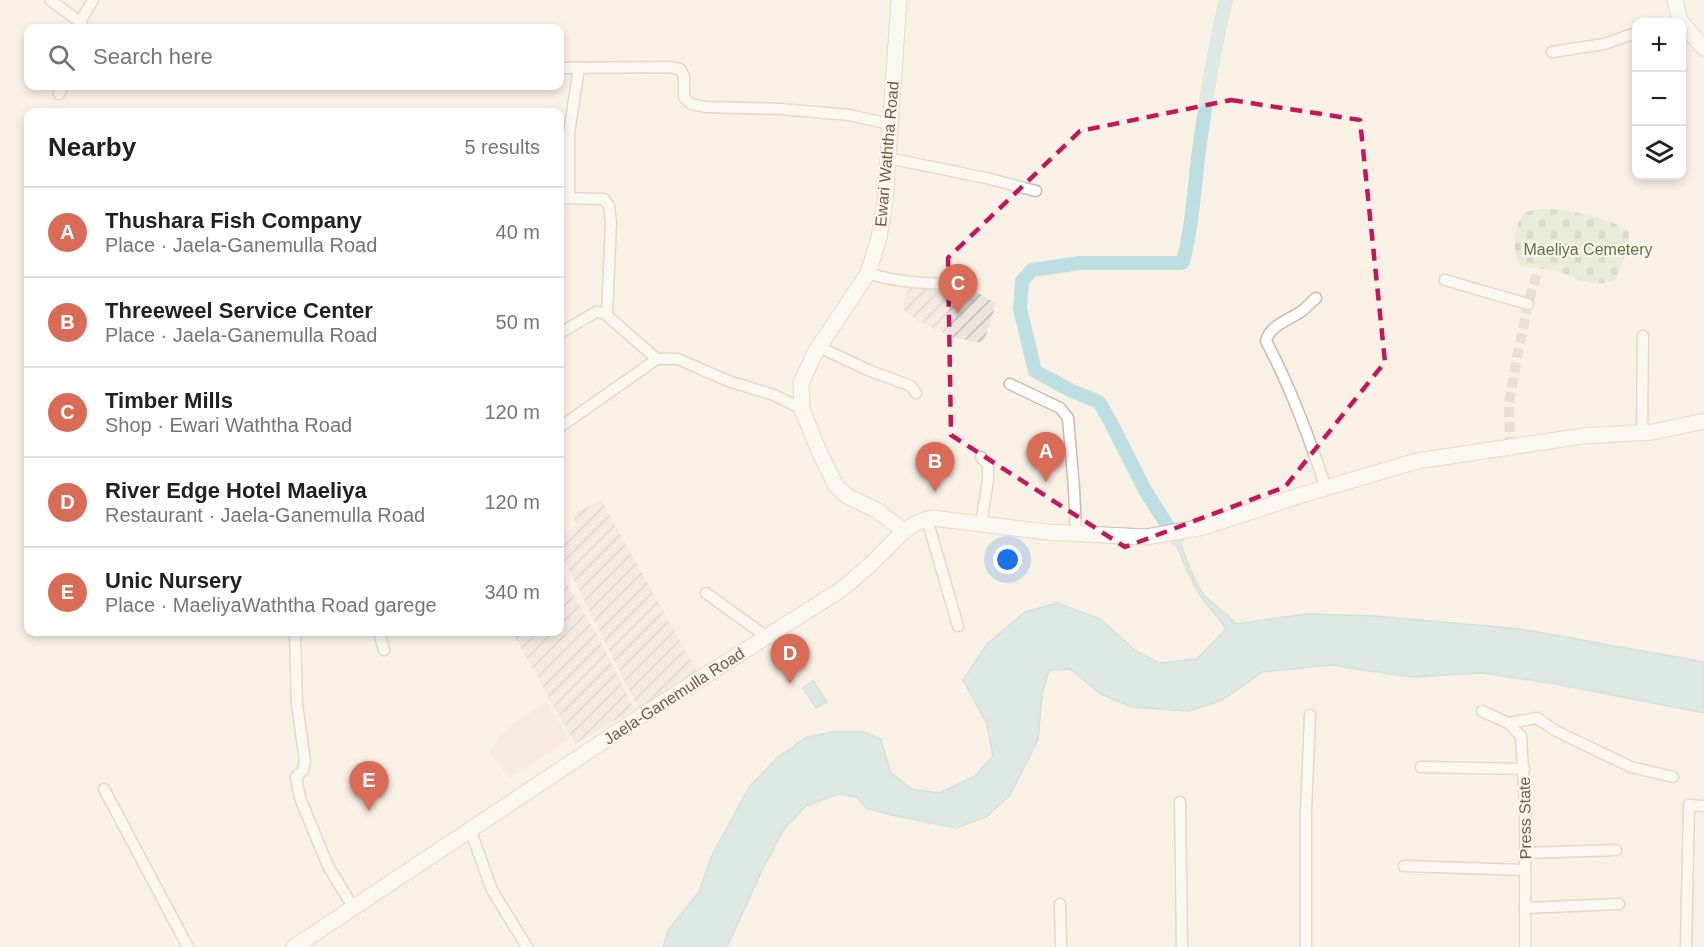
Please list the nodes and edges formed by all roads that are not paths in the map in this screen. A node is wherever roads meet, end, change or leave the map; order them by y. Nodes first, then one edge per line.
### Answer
1 (50, 0) edge
2 (93, 0) edge
3 (899, 0) edge
4 (1675, 0) edge
5 (1677, 18) edge
6 (81, 24) edge
7 (82, 24) edge
8 (1686, 30) edge
9 (1632, 34) edge
10 (1704, 48) edge
11 (1552, 52) dead end
12 (564, 68) edge
13 (579, 68) junction
14 (890, 124) junction
15 (888, 158) junction
16 (1036, 192) dead end
17 (564, 198) edge
18 (868, 273) junction
19 (1445, 280) dead end
20 (966, 285) dead end
21 (1316, 298) dead end
22 (1528, 304) dead end
23 (607, 315) junction
24 (564, 331) edge
25 (1643, 336) dead end
26 (819, 347) junction
27 (657, 358) junction
28 (1010, 384) dead end
29 (916, 393) dead end
30 (802, 409) junction
31 (1704, 421) edge
32 (564, 424) edge
33 (1642, 433) junction
34 (981, 457) dead end
35 (1326, 488) junction
36 (927, 519) junction
37 (981, 524) junction
38 (903, 531) junction
39 (1076, 533) junction
40 (706, 593) dead end
41 (958, 626) dead end
42 (295, 636) edge
43 (380, 636) edge
44 (767, 637) junction
45 (384, 650) dead end
46 (1482, 711) dead end
47 (1310, 715) dead end
48 (1508, 723) junction
49 (1421, 767) dead end
50 (1524, 768) junction
51 (1673, 777) dead end
52 (104, 789) dead end
53 (1180, 802) dead end
54 (1704, 806) edge
55 (470, 829) junction
56 (1616, 850) dead end
57 (1525, 853) junction
58 (1404, 866) dead end
59 (1525, 870) junction
60 (1060, 904) dead end
61 (1619, 904) dead end
62 (353, 907) junction
63 (1525, 908) junction
64 (188, 947) edge
65 (294, 947) edge
66 (527, 947) edge
67 (1061, 947) edge
68 (1182, 947) edge
69 (1306, 947) edge
70 (1525, 947) edge
71 (1686, 947) edge

1 - 6 street
2 - 7 street
3 - 14 main road, Ewari Waththa Road
4 - 5 main road
8 - 10 main road
9 - 11 street
12 - 13 street
13 - 14 street
13 - 17 street
14 - 15 main road, Ewari Waththa Road
15 - 16 street
15 - 18 main road, Ewari Waththa Road
17 - 23 street
18 - 20 street
18 - 26 main road, Ewari Waththa Road
19 - 22 street
21 - 35 street
23 - 24 street
23 - 27 street
25 - 33 street
26 - 29 street
26 - 30 main road, Ewari Waththa Road
27 - 30 street
27 - 32 street
28 - 39 street
30 - 38 main road, Ewari Waththa Road
31 - 33 main road
33 - 35 main road
34 - 37 street
35 - 39 main road
36 - 37 main road
36 - 38 main road, Jaela-Ganemulla Road
36 - 41 street
37 - 39 main road
38 - 44 main road, Jaela-Ganemulla Road
40 - 44 street
42 - 62 street
43 - 45 street
44 - 55 main road, Jaela-Ganemulla Road
46 - 48 street
47 - 69 street
48 - 50 street, Press State
48 - 51 street
49 - 50 street
50 - 57 street, Press State
52 - 64 street
53 - 68 street
54 - 71 street
55 - 62 main road, Jaela-Ganemulla Road
55 - 66 street
56 - 57 street
57 - 59 street, Press State
58 - 59 street
59 - 63 street, Press State
60 - 67 street
61 - 63 street
62 - 65 main road, Jaela-Ganemulla Road
63 - 70 street, Press State

